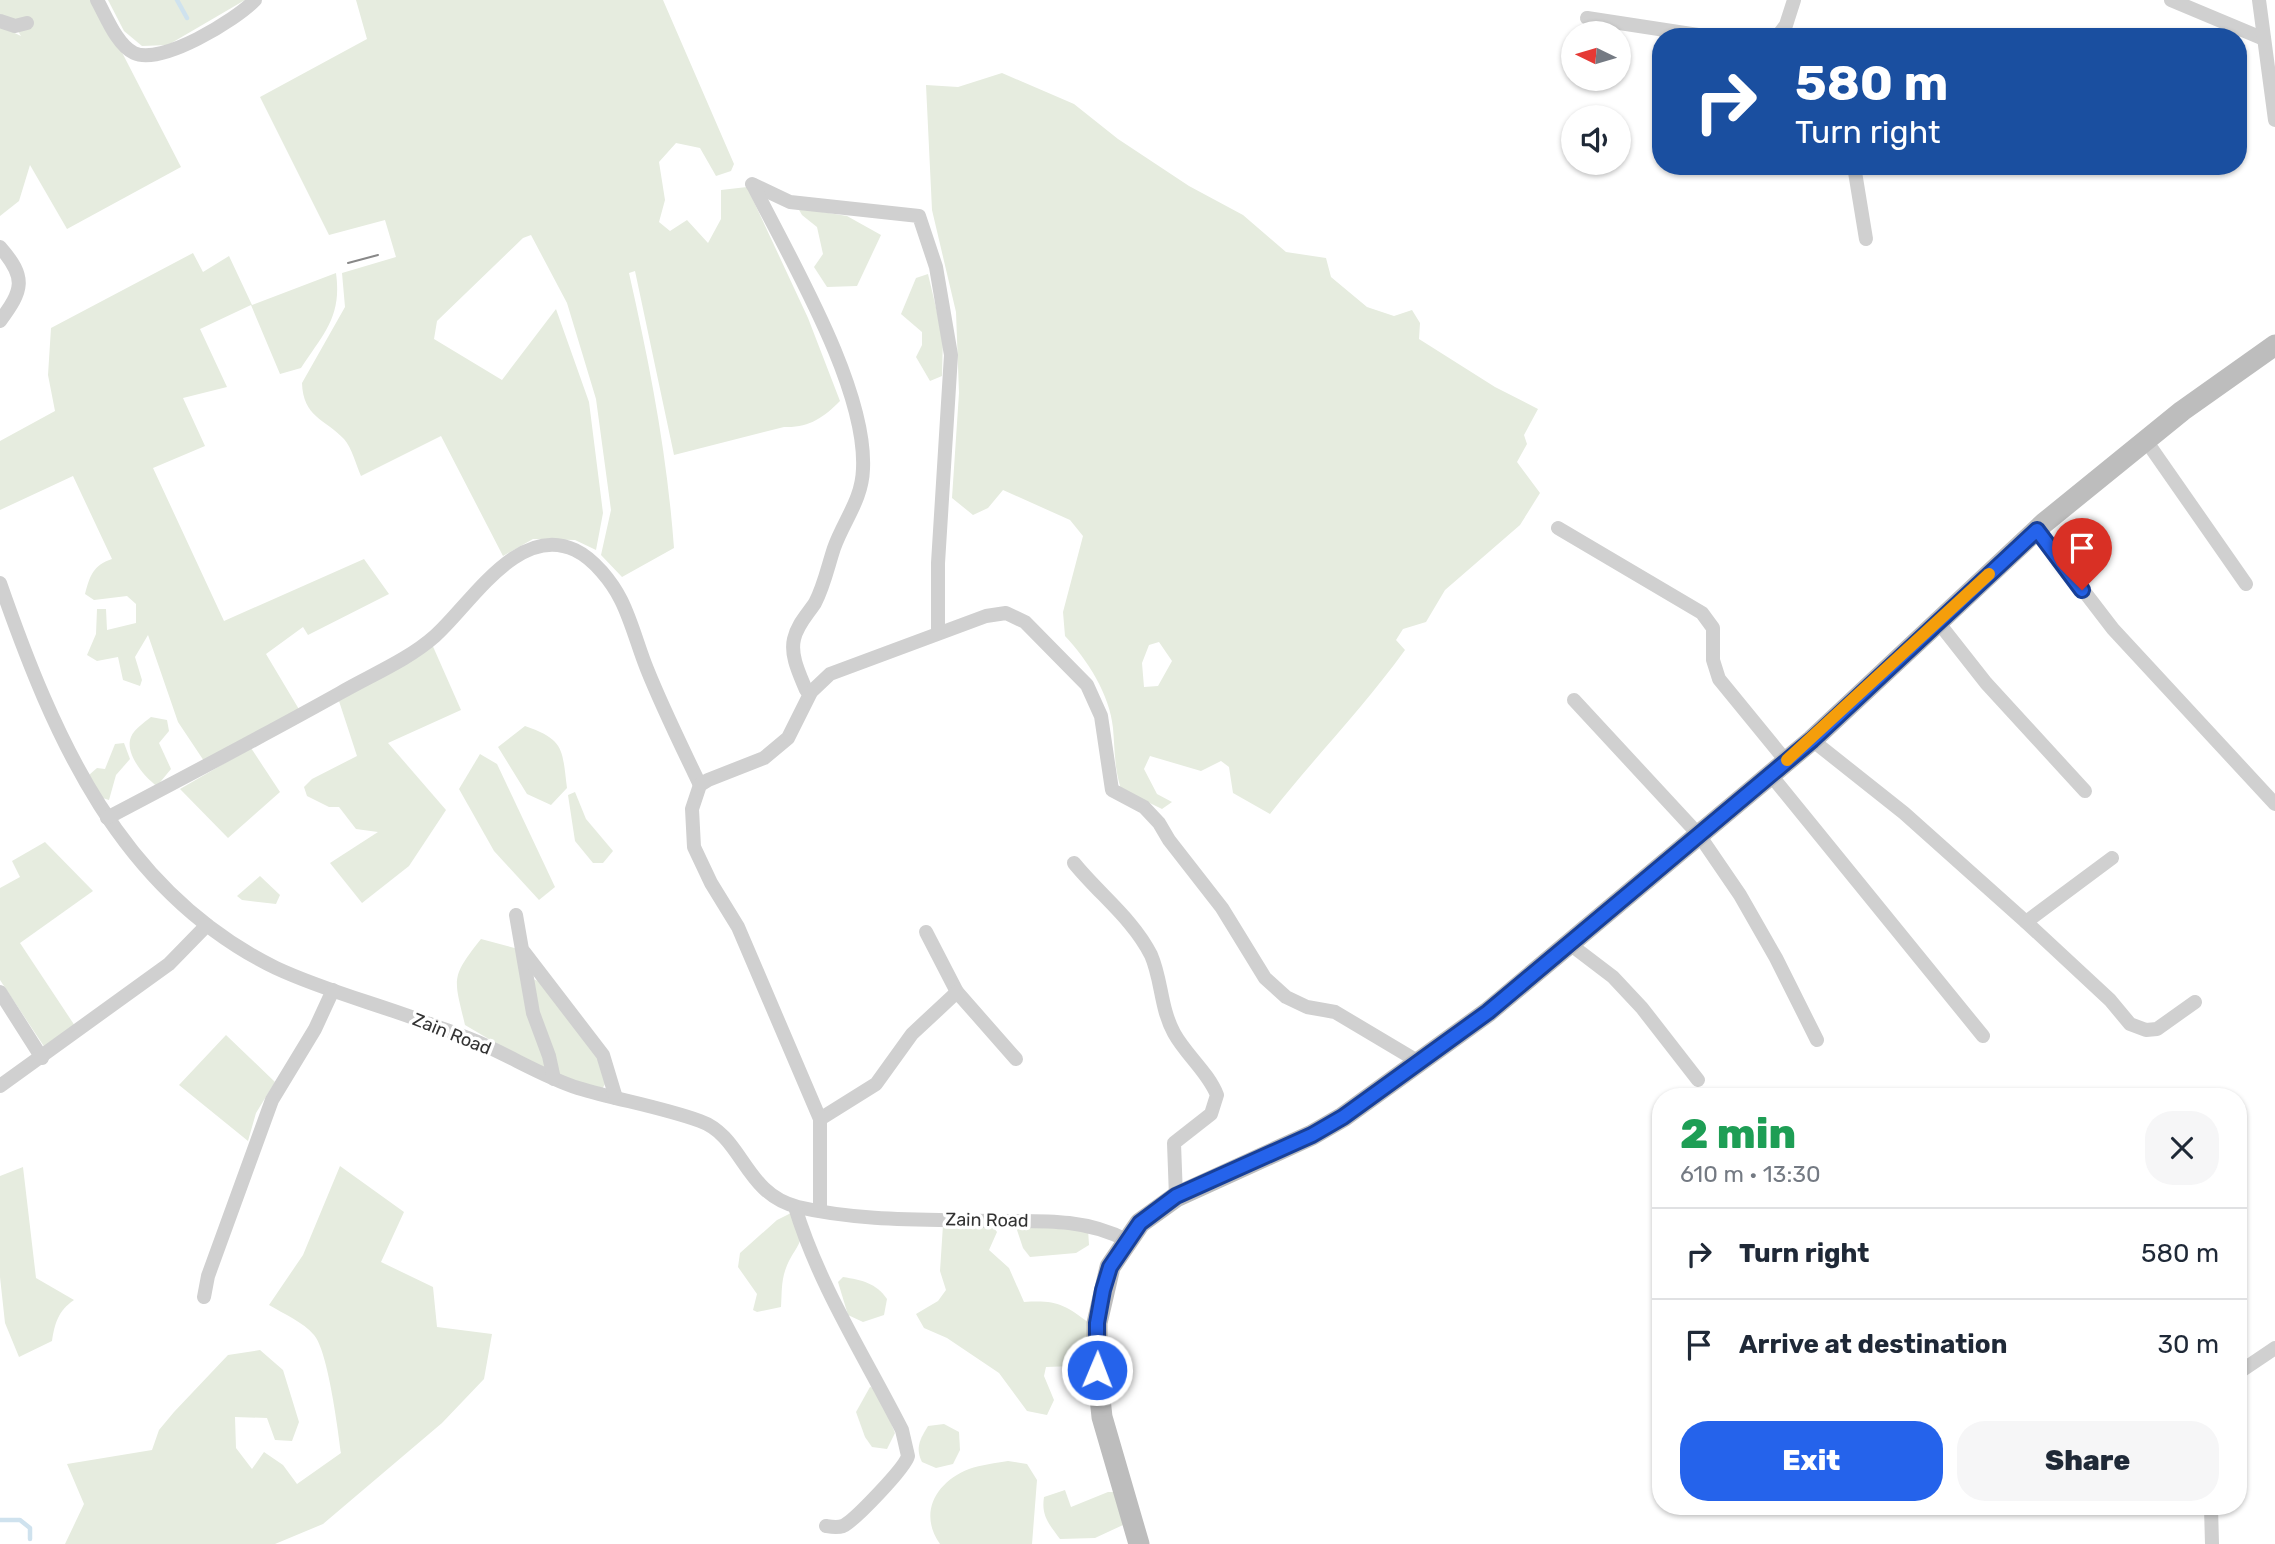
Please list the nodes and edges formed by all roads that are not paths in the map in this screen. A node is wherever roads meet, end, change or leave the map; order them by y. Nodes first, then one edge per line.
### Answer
1 (97, 0) edge
2 (255, 0) edge
3 (1794, 0) edge
4 (2171, 0) edge
5 (2259, 0) edge
6 (1587, 18) dead end
7 (0, 21) edge
8 (27, 23) dead end
9 (2269, 25) edge
10 (1652, 28) edge
11 (1784, 28) edge
12 (2238, 28) edge
13 (2247, 32) edge
14 (2264, 39) junction
15 (2275, 120) edge
16 (1855, 175) edge
17 (1866, 239) dead end
18 (0, 247) edge
19 (0, 321) edge
20 (2275, 345) edge
21 (2147, 442) junction
22 (1558, 528) dead end
23 (2037, 530) junction
24 (0, 583) edge
25 (2246, 584) dead end
26 (1938, 622) junction
27 (938, 632) junction
28 (811, 692) junction
29 (1574, 700) dead end
30 (1812, 740) junction
31 (1778, 767) junction
32 (700, 785) junction
33 (2085, 791) dead end
34 (2275, 804) edge
35 (107, 818) junction
36 (1699, 835) junction
37 (2112, 858) dead end
38 (1074, 863) dead end
39 (516, 915) dead end
40 (2026, 922) junction
41 (207, 925) junction
42 (926, 932) dead end
43 (1571, 945) junction
44 (524, 951) junction
45 (333, 990) junction
46 (0, 992) edge
47 (957, 992) junction
48 (2195, 1002) dead end
49 (1983, 1036) dead end
50 (1817, 1040) dead end
51 (43, 1058) junction
52 (1016, 1059) dead end
53 (1419, 1062) junction
54 (554, 1079) junction
55 (1698, 1080) dead end
56 (0, 1086) edge
57 (616, 1098) junction
58 (820, 1119) junction
59 (1176, 1196) junction
60 (795, 1206) junction
61 (820, 1210) junction
62 (1126, 1240) junction
63 (204, 1297) dead end
64 (2275, 1348) edge
65 (2247, 1367) edge
66 (2211, 1515) edge
67 (826, 1526) dead end
68 (1139, 1544) edge
69 (2212, 1544) edge

1 - 2 street
3 - 11 street
4 - 12 street
5 - 9 street
6 - 10 street
7 - 8 street
9 - 14 street
13 - 14 street
14 - 15 street
16 - 17 street
18 - 19 street
20 - 21 main road
21 - 23 main road
21 - 25 street
22 - 31 street
23 - 26 main road
23 - 34 street
24 - 35 street, Zain Road
26 - 30 main road
26 - 33 street
27 - 28 street
27 - 28 street
27 - 53 street
28 - 32 street
29 - 36 street
30 - 31 main road
30 - 40 street
31 - 36 main road
31 - 49 street
32 - 35 street
32 - 58 street
35 - 41 street, Zain Road
36 - 43 main road
36 - 50 street
37 - 40 street
38 - 59 street
39 - 44 street
40 - 48 street
41 - 45 street, Zain Road
41 - 51 street
42 - 47 street
43 - 53 main road
43 - 55 street
44 - 54 street
44 - 57 street
45 - 54 street, Zain Road
45 - 63 street
46 - 51 street
47 - 52 street
47 - 58 street
51 - 56 street
53 - 59 main road
54 - 57 street, Zain Road
57 - 60 street, Zain Road
58 - 61 street
59 - 62 main road
60 - 61 street, Zain Road
60 - 67 street
61 - 62 street, Zain Road
62 - 68 main road
64 - 65 street
66 - 69 street

